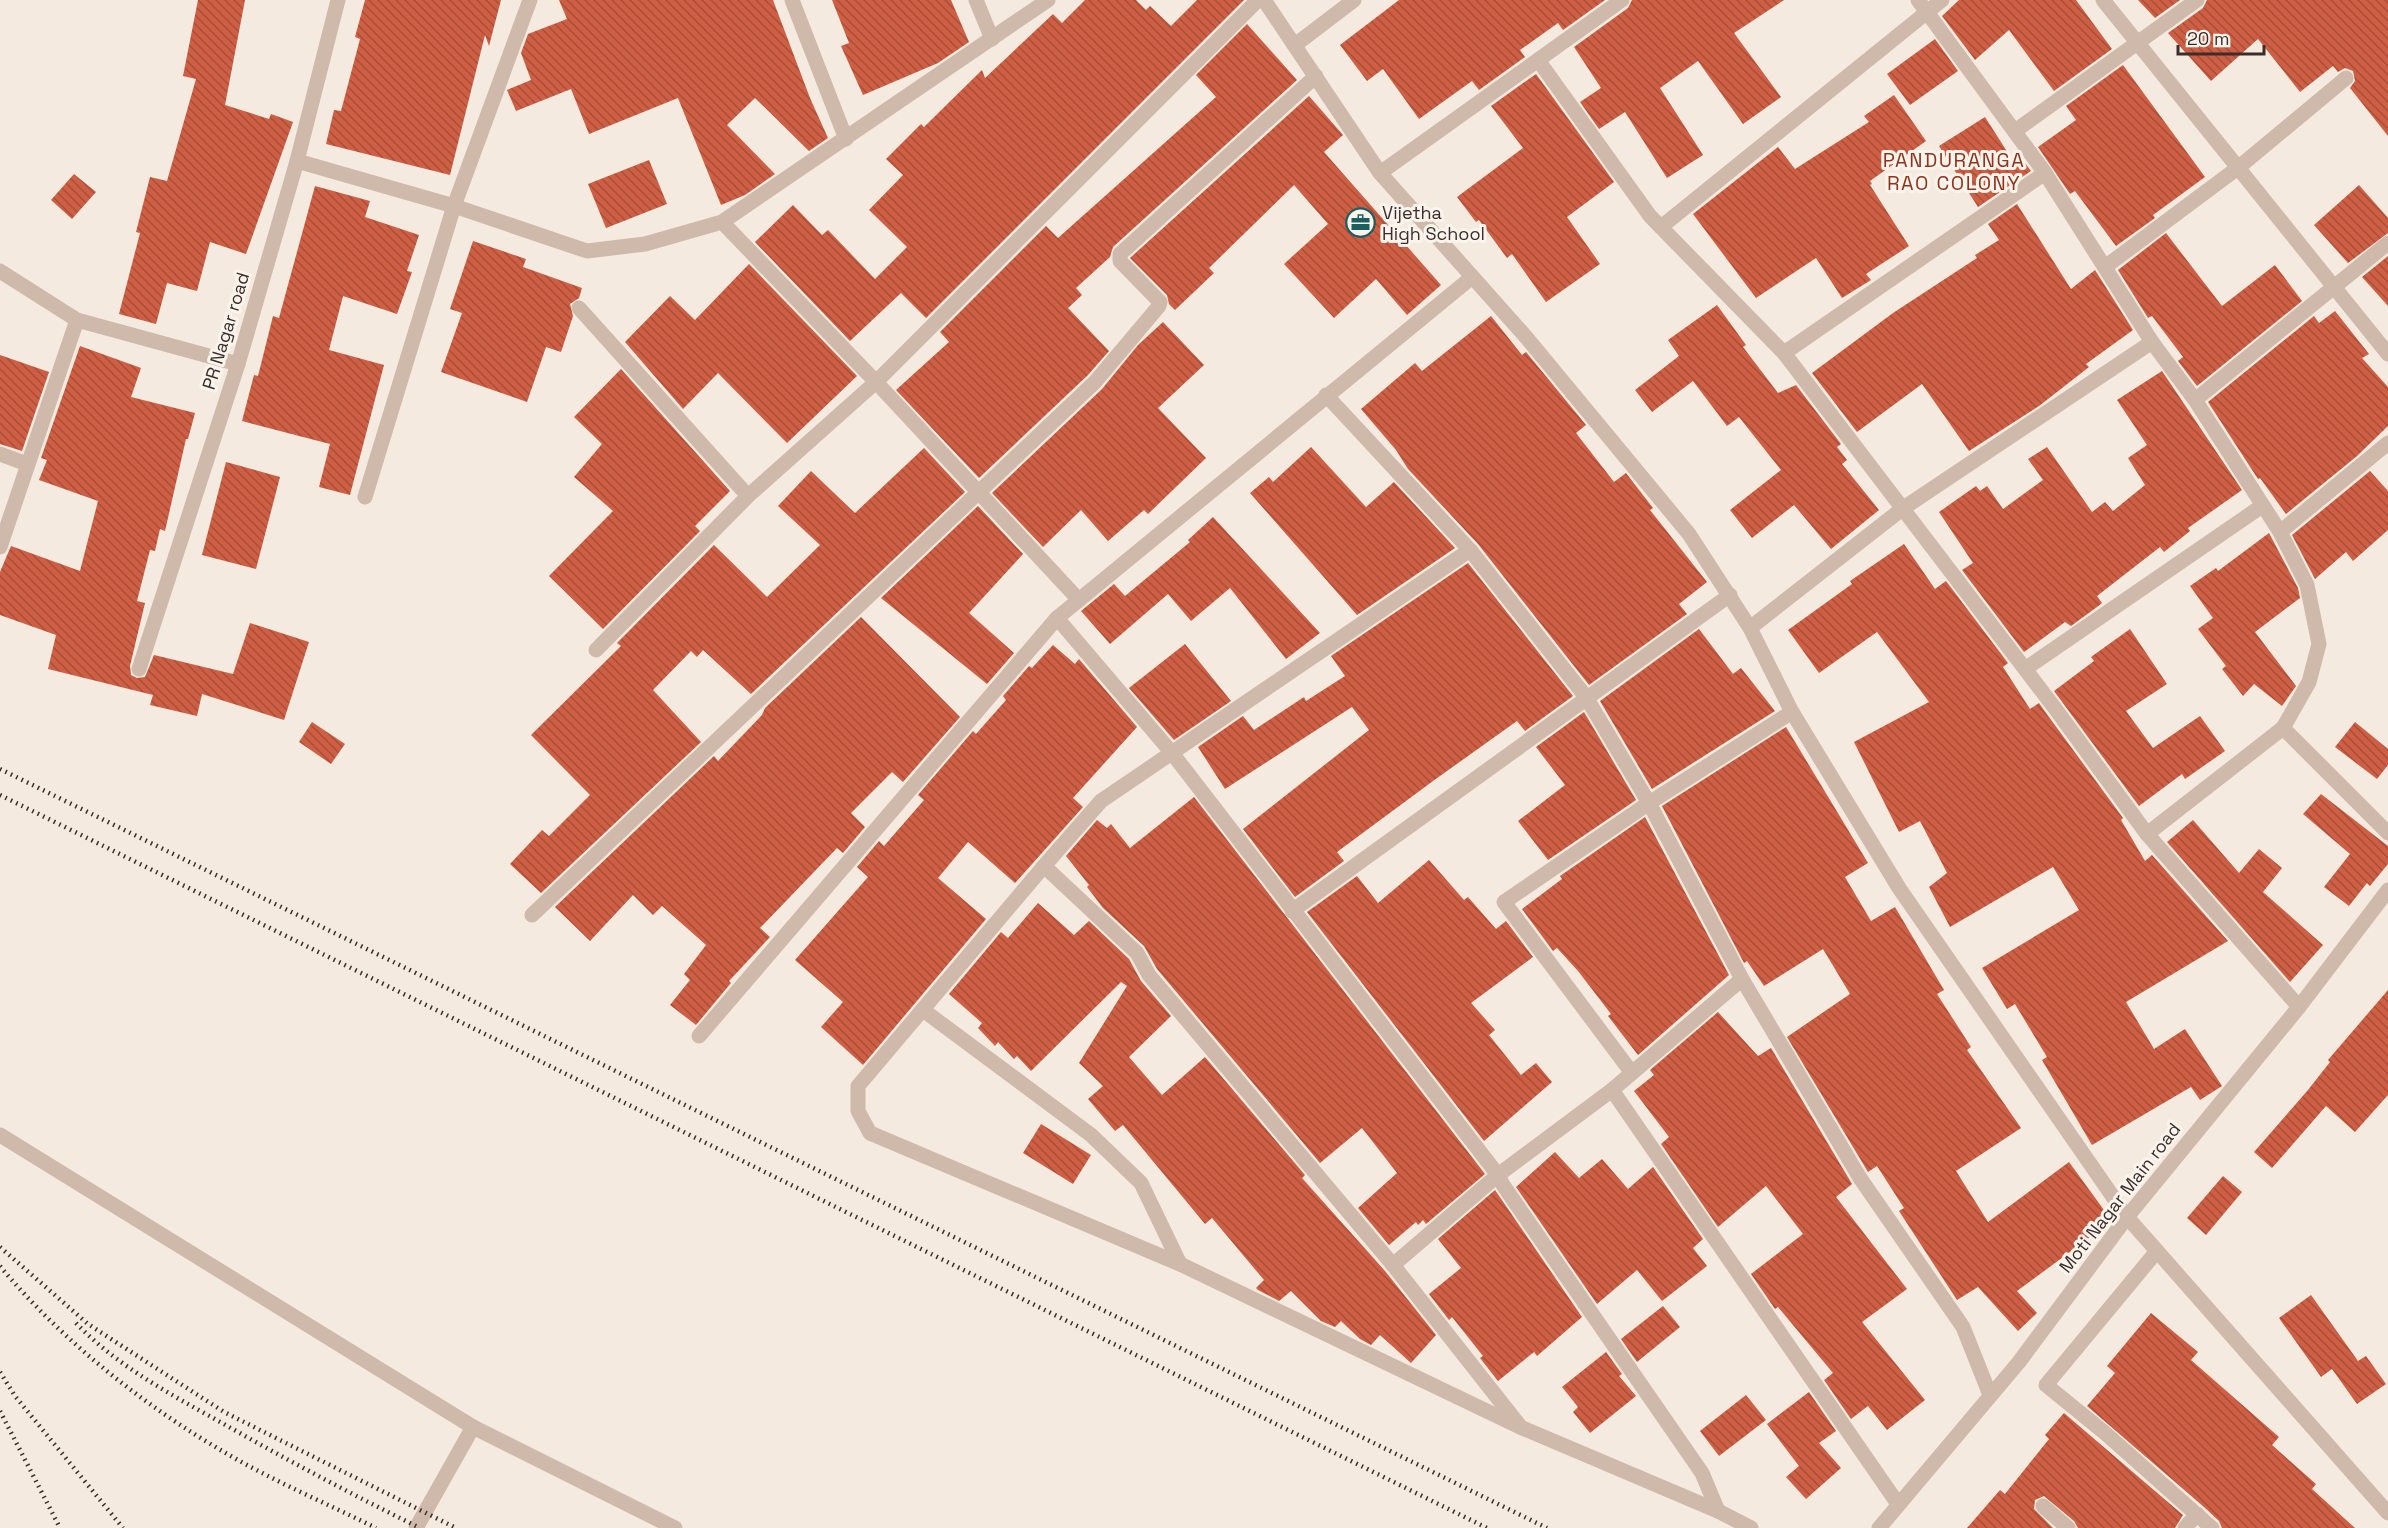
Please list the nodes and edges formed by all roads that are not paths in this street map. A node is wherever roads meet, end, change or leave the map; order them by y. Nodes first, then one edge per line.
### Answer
1 (338, 0) edge
2 (530, 0) edge
3 (792, 0) edge
4 (976, 0) edge
5 (1048, 0) edge
6 (1258, 0) edge
7 (1264, 0) edge
8 (1354, 0) edge
9 (1622, 0) edge
10 (1942, 0) edge
11 (2103, 0) edge
12 (2196, 0) edge
13 (1922, 7) edge
14 (992, 39) junction
15 (2137, 44) junction
16 (1295, 45) junction
17 (1538, 60) junction
18 (1316, 76) junction
19 (2346, 78) dead end
20 (2015, 131) junction
21 (846, 139) junction
22 (297, 161) junction
23 (2240, 167) junction
24 (1380, 173) junction
25 (2045, 173) junction
26 (454, 206) junction
27 (722, 222) junction
28 (1661, 227) junction
29 (2388, 243) edge
30 (2105, 267) junction
31 (0, 271) edge
32 (1471, 278) junction
33 (2334, 287) junction
34 (579, 308) dead end
35 (77, 320) junction
36 (2152, 342) junction
37 (1784, 353) junction
38 (2388, 354) edge
39 (237, 364) junction
40 (876, 382) junction
41 (1326, 394) junction
42 (2195, 400) junction
43 (2388, 444) edge
44 (0, 454) edge
45 (27, 464) junction
46 (980, 493) junction
47 (748, 496) junction
48 (365, 497) dead end
49 (2262, 506) junction
50 (1902, 509) junction
51 (2280, 532) junction
52 (0, 547) edge
53 (1470, 550) junction
54 (1730, 595) junction
55 (1079, 600) junction
56 (1057, 618) junction
57 (1750, 628) junction
58 (596, 650) dead end
59 (139, 669) dead end
60 (2025, 669) junction
61 (1586, 697) junction
62 (1792, 712) junction
63 (2283, 728) junction
64 (1172, 753) junction
65 (1649, 802) junction
66 (2388, 833) edge
67 (2147, 834) junction
68 (1044, 866) junction
69 (2388, 890) edge
70 (1292, 911) junction
71 (532, 915) dead end
72 (1742, 979) junction
73 (2299, 1006) junction
74 (923, 1010) junction
75 (699, 1036) dead end
76 (1632, 1073) junction
77 (1612, 1090) junction
78 (0, 1135) edge
79 (1498, 1175) junction
80 (2127, 1217) junction
81 (2157, 1251) junction
82 (1180, 1264) junction
83 (1393, 1265) junction
84 (1990, 1395) junction
85 (473, 1427) junction
86 (1520, 1427) junction
87 (1898, 1504) junction
88 (2043, 1506) dead end
89 (1718, 1511) junction
90 (2388, 1513) edge
91 (2197, 1514) junction
92 (416, 1528) edge
93 (675, 1528) edge
94 (1751, 1528) edge
95 (1880, 1528) edge
96 (2068, 1528) edge
97 (2185, 1528) edge
98 (2212, 1528) edge

1 - 22 street, PR Nagar road
2 - 26 street
3 - 21 street
4 - 14 street
5 - 14 street
6 - 40 street
7 - 16 street
8 - 16 street
9 - 17 street
10 - 13 street
11 - 15 street
12 - 15 street
13 - 20 street
13 - 28 street
14 - 21 street
15 - 20 street
15 - 23 street
16 - 18 street
17 - 24 street
17 - 28 street
18 - 24 street
18 - 46 street
19 - 23 street
20 - 25 street
21 - 27 street
22 - 26 street
22 - 39 street, PR Nagar road
23 - 30 street
23 - 33 street
24 - 32 street
25 - 30 street
25 - 37 street
26 - 27 street
26 - 48 street
27 - 40 street
28 - 37 street
29 - 33 street
30 - 36 street
31 - 35 street
32 - 41 street
32 - 54 street
33 - 38 street
33 - 42 street
34 - 47 street
35 - 39 street
35 - 45 street
36 - 42 street
36 - 50 street
37 - 50 street
39 - 59 street, PR Nagar road
40 - 46 street
40 - 47 street
41 - 53 street
41 - 55 street
42 - 49 street
43 - 51 street
44 - 45 street
45 - 52 street
46 - 55 street
46 - 71 street
47 - 58 street
49 - 51 street
49 - 60 street
50 - 57 street
50 - 60 street
51 - 63 street
53 - 61 street
53 - 64 street
54 - 57 street
54 - 61 street
55 - 56 street
56 - 64 street
56 - 75 street
57 - 62 street
60 - 67 street
61 - 65 street
61 - 70 street
62 - 65 street
62 - 80 street
63 - 66 street
63 - 67 street
64 - 68 street
64 - 70 street
65 - 72 street
65 - 76 street
67 - 73 street
68 - 74 street
68 - 83 street
69 - 73 street, Moti Nagar Main road
70 - 79 street
72 - 76 street
72 - 84 street
73 - 80 street, Moti Nagar Main road
74 - 82 street
74 - 82 street
76 - 77 street
77 - 79 street
77 - 87 street
78 - 85 street
79 - 83 street
79 - 89 street
80 - 81 street
80 - 84 street, Moti Nagar Main road
81 - 90 street
81 - 91 street
82 - 86 street
83 - 86 street
84 - 87 street, Moti Nagar Main road
85 - 92 street
85 - 93 street
86 - 89 street
87 - 95 street, Moti Nagar Main road
88 - 96 street
89 - 94 street
91 - 97 street
91 - 98 street

